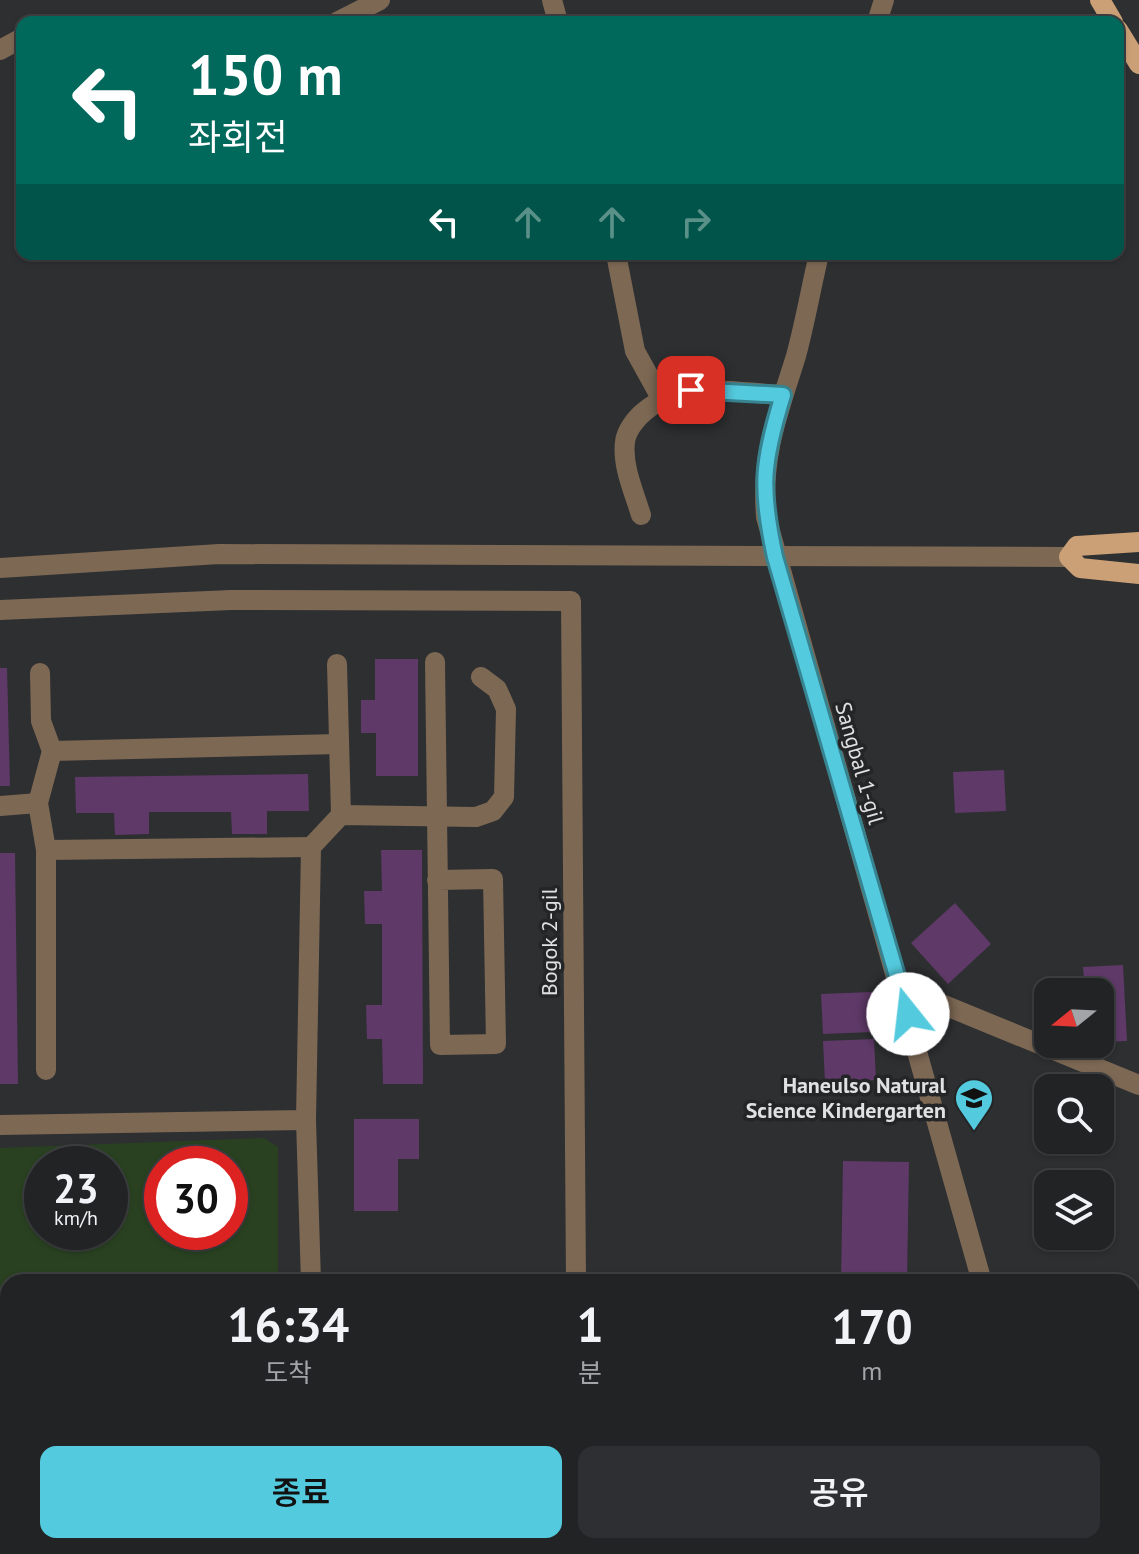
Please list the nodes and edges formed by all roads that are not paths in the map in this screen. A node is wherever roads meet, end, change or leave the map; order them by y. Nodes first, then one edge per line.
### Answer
1 (380, 0) edge
2 (349, 16) edge
3 (1124, 40) edge
4 (1139, 64) edge
5 (617, 260) edge
6 (817, 260) edge
7 (783, 395) junction
8 (661, 398) junction
9 (641, 515) dead end
10 (1139, 542) edge
11 (775, 557) junction
12 (1069, 557) junction
13 (0, 568) edge
14 (1139, 574) edge
15 (0, 610) edge
16 (435, 662) dead end
17 (337, 664) dead end
18 (40, 673) dead end
19 (481, 677) dead end
20 (339, 744) junction
21 (52, 751) junction
22 (38, 803) junction
23 (0, 806) edge
24 (341, 815) junction
25 (436, 816) junction
26 (311, 847) junction
27 (46, 850) junction
28 (437, 880) junction
29 (908, 1014) junction
30 (46, 1070) dead end
31 (1139, 1085) edge
32 (306, 1120) junction
33 (0, 1125) edge
34 (311, 1274) edge
35 (576, 1274) edge
36 (980, 1274) edge

1 - 2 street
3 - 4 main road
5 - 8 street
6 - 7 street, Sangbal 1-gil
7 - 8 street
7 - 11 street, Sangbal 1-gil
8 - 9 street
10 - 12 main road
11 - 12 street
11 - 13 street
11 - 29 street, Sangbal 1-gil
12 - 14 main road
15 - 35 street, Bogok 2-gil
16 - 25 street
17 - 20 street
18 - 21 street
19 - 25 street
20 - 21 street
20 - 24 street
21 - 22 street
22 - 23 street
22 - 27 street
24 - 25 street
24 - 26 street
25 - 28 street
26 - 27 street
26 - 32 street
27 - 30 street
28 - 28 street
29 - 31 street
29 - 36 street, Sangbal 1-gil
32 - 33 street
32 - 34 street

